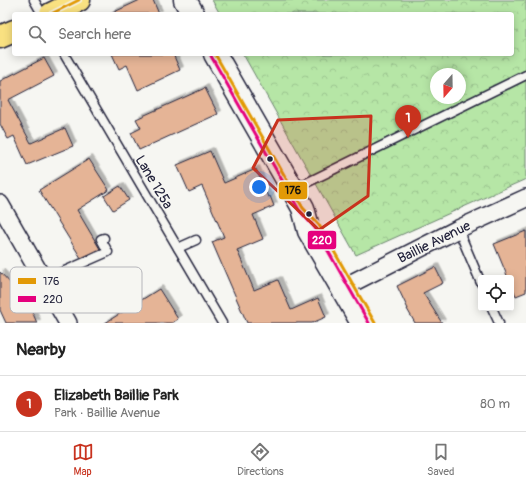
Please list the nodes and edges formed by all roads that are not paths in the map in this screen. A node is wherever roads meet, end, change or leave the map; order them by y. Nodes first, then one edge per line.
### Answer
1 (34, 0) edge
2 (79, 0) edge
3 (185, 0) edge
4 (41, 12) edge
5 (55, 12) edge
6 (192, 12) edge
7 (12, 32) edge
8 (0, 37) edge
9 (66, 56) edge
10 (216, 56) edge
11 (526, 75) edge
12 (526, 198) edge
13 (298, 199) junction
14 (0, 204) edge
15 (458, 229) junction
16 (104, 238) dead end
17 (196, 240) dead end
18 (178, 248) junction
19 (36, 267) edge
20 (74, 267) edge
21 (478, 276) edge
22 (347, 285) junction
23 (493, 311) edge
24 (222, 323) edge
25 (362, 323) edge
26 (375, 323) edge
27 (499, 323) edge

1 - 4 lane
2 - 5 main road
3 - 6 main road
7 - 8 main road
9 - 18 lane, Lane 125a
10 - 13 main road
11 - 13 lane
12 - 15 street, Baillie Avenue
13 - 22 main road
14 - 19 street
15 - 21 lane
15 - 22 street, Baillie Avenue
16 - 20 lane
17 - 18 lane
18 - 24 lane, Lane 125a
22 - 25 main road
22 - 26 main road
23 - 27 lane

